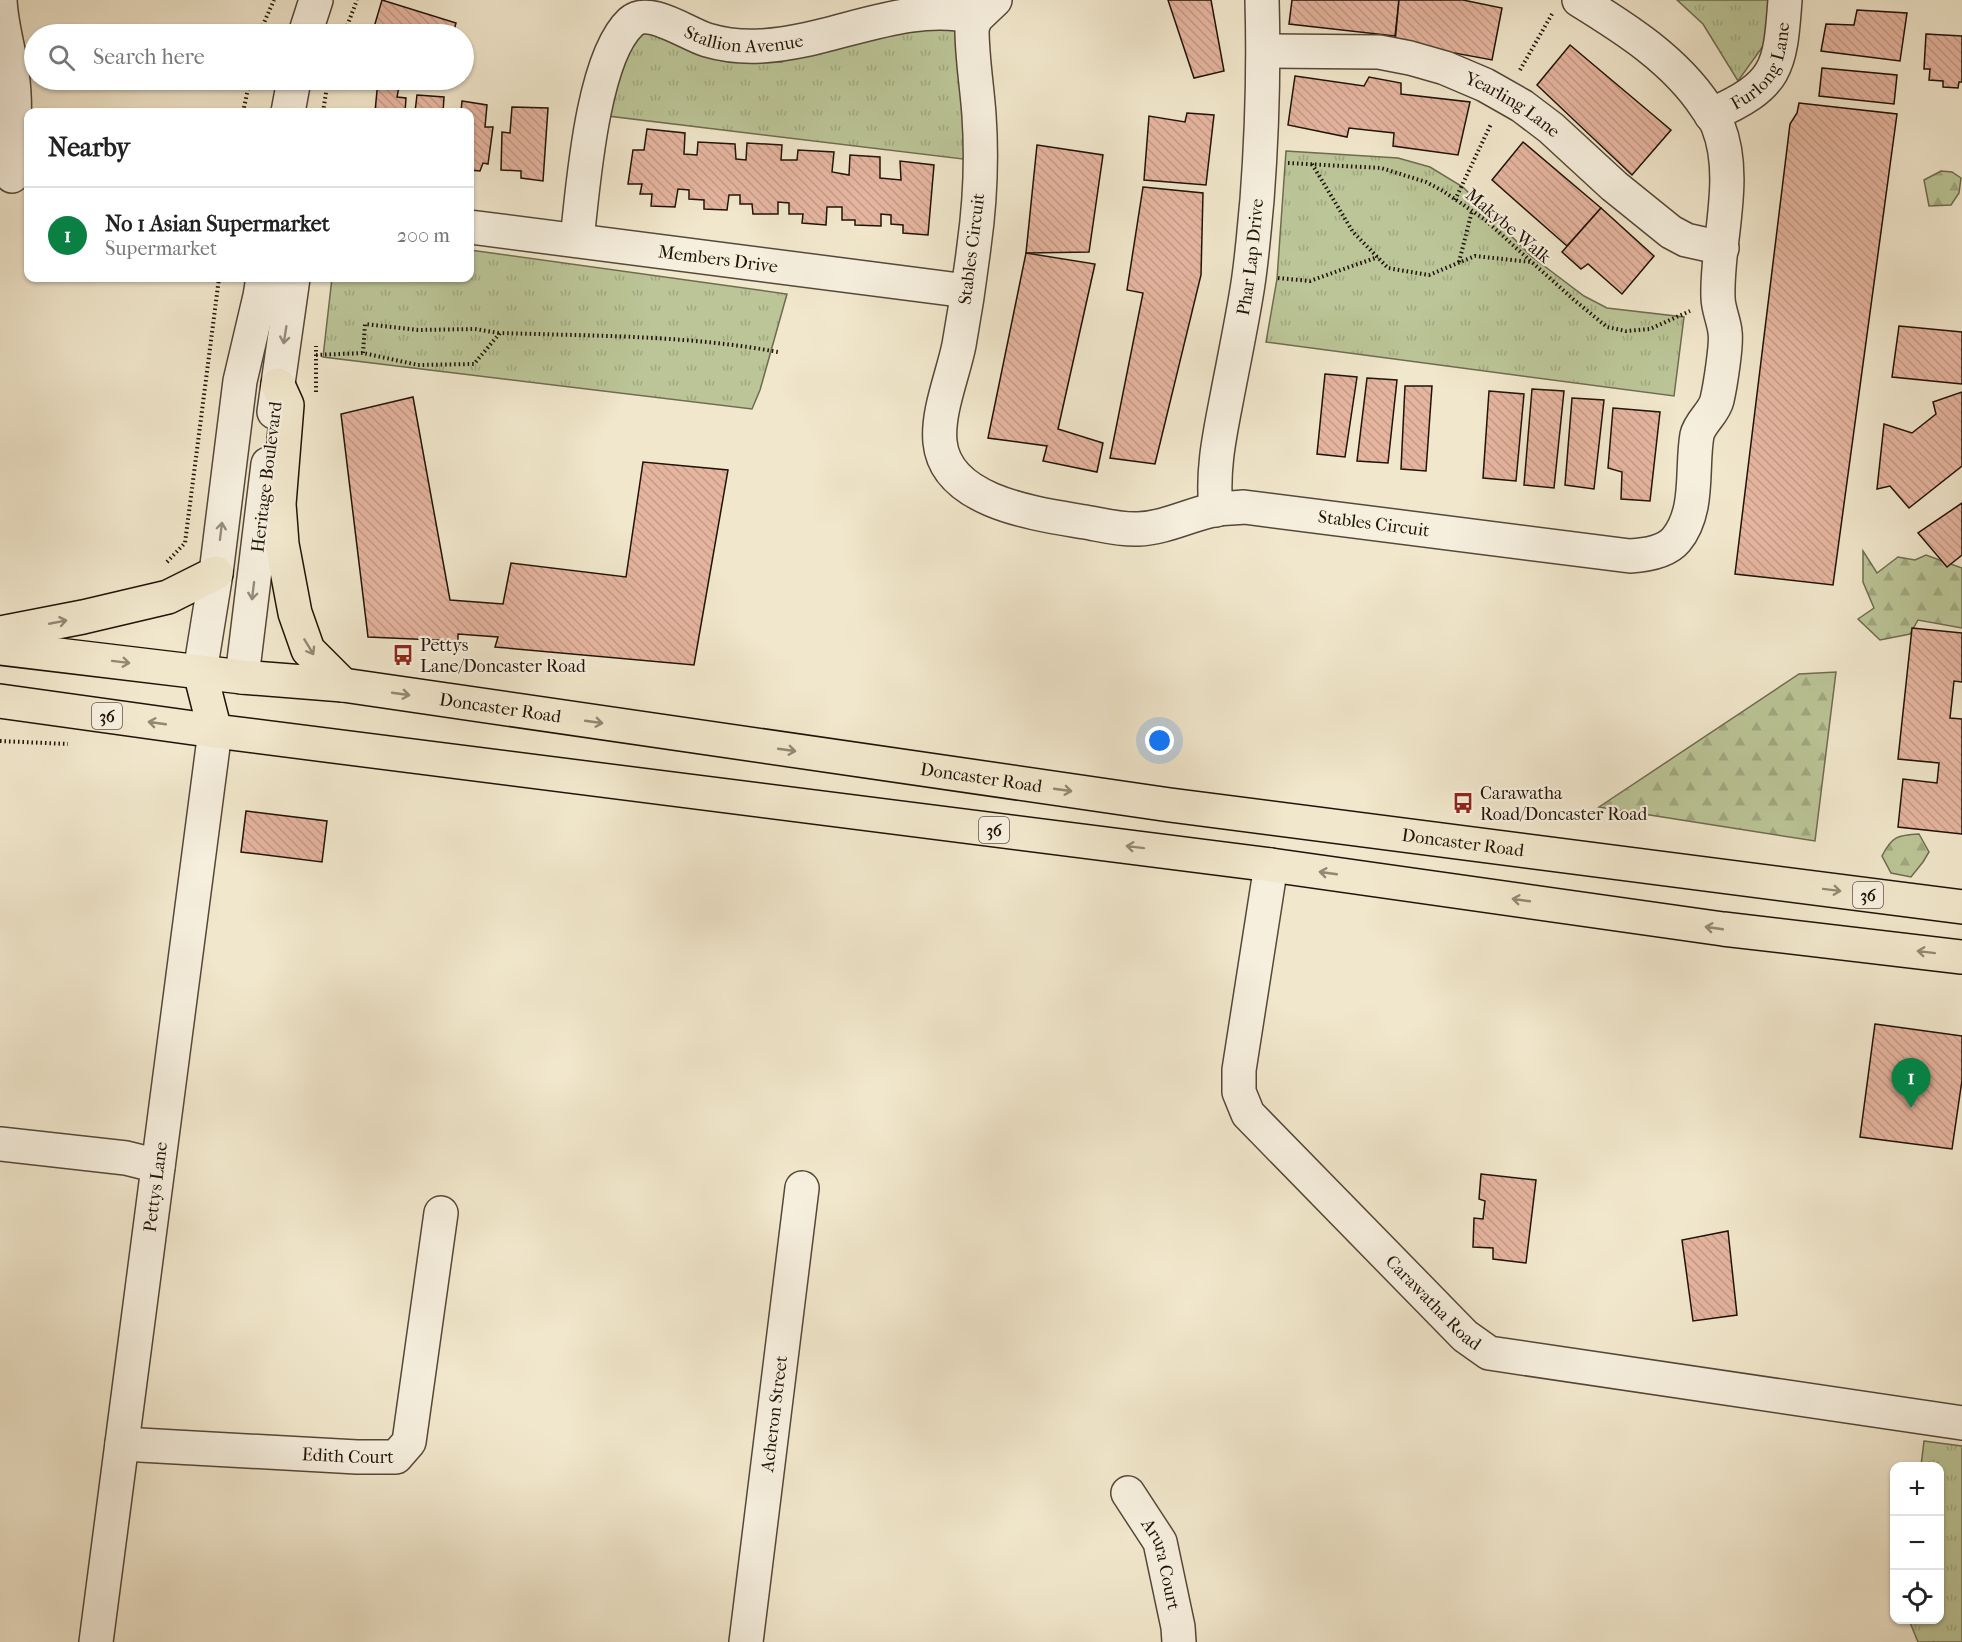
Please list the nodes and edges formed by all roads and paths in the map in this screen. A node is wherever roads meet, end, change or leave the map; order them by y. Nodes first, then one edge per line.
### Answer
1 (0, 0) edge
2 (274, 0) edge
3 (316, 0) edge
4 (357, 0) edge
5 (1262, 0) edge
6 (1579, 0) edge
7 (1785, 0) edge
8 (986, 8) edge
9 (264, 24) edge
10 (308, 24) edge
11 (348, 24) edge
12 (1264, 51) junction
13 (248, 90) edge
14 (292, 90) edge
15 (326, 90) edge
16 (244, 108) edge
17 (289, 108) edge
18 (324, 108) edge
19 (1711, 115) junction
20 (1261, 161) junction
21 (1312, 164) junction
22 (14, 176) edge
23 (1472, 211) junction
24 (474, 227) edge
25 (577, 240) junction
26 (1722, 248) junction
27 (1378, 257) junction
28 (1459, 262) junction
29 (1531, 262) junction
30 (1249, 276) junction
31 (218, 282) edge
32 (262, 282) edge
33 (292, 282) edge
34 (967, 291) junction
35 (1717, 298) junction
36 (500, 333) junction
37 (778, 352) dead end
38 (363, 353) junction
39 (316, 355) dead end
40 (278, 385) junction
41 (1216, 510) junction
42 (216, 573) junction
43 (168, 597) junction
44 (0, 633) edge
45 (0, 648) edge
46 (200, 672) junction
47 (242, 677) junction
48 (343, 685) junction
49 (0, 701) edge
50 (215, 731) junction
51 (1278, 818) junction
52 (1270, 865) junction
53 (1962, 907) edge
54 (1962, 957) edge
55 (0, 1144) edge
56 (158, 1166) junction
57 (802, 1188) dead end
58 (441, 1213) dead end
59 (1962, 1423) edge
60 (122, 1444) junction
61 (1128, 1493) dead end
62 (96, 1642) edge
63 (746, 1642) edge
64 (1179, 1642) edge

1 - 22 street
2 - 9 path
3 - 10 street
4 - 11 path
5 - 12 street, Phar Lap Drive
6 - 19 street, Stables Circuit
7 - 19 street, Furlong Lane
8 - 25 street, Stallion Avenue
8 - 34 street, Stables Circuit
12 - 20 street, Phar Lap Drive
12 - 26 street, Yearling Lane
13 - 16 path
14 - 17 street
15 - 18 path
19 - 26 street, Stables Circuit
20 - 21 path, Makybe Walk
20 - 30 street, Phar Lap Drive
21 - 23 path, Makybe Walk
21 - 27 path
23 - 28 path
23 - 29 path, Makybe Walk
24 - 25 street, Members Drive
25 - 34 street, Members Drive
26 - 35 street, Stables Circuit
27 - 28 path
27 - 30 path
28 - 29 path
29 - 35 path, Makybe Walk
30 - 41 street, Phar Lap Drive
31 - 43 path
42 -> 32 street
33 -> 40 street, Heritage Boulevard
34 - 41 street, Stables Circuit
35 - 41 street, Stables Circuit
36 - 37 path
36 - 38 path
36 - 38 path
38 - 39 path
40 -> 47 street, Heritage Boulevard
40 -> 48 main road
42 - 43 main road
42 - 46 street
44 -> 43 main road
45 -> 46 main road, Doncaster Road / 36
46 - 47 main road, Doncaster Road / 36
46 - 50 main road
47 - 48 main road, Doncaster Road / 36
47 - 50 main road
48 -> 51 main road, Doncaster Road / 36
50 -> 49 main road, 36
52 -> 50 main road, 36
50 - 56 street, Pettys Lane
51 - 52 main road
51 -> 53 main road, Doncaster Road / 36
54 -> 52 main road, 36
52 - 59 street, Carawatha Road
55 - 56 street
56 - 60 street, Pettys Lane
57 - 63 street, Acheron Street
58 - 60 street, Edith Court
60 - 62 street, Pettys Lane
61 - 64 street, Arura Court

